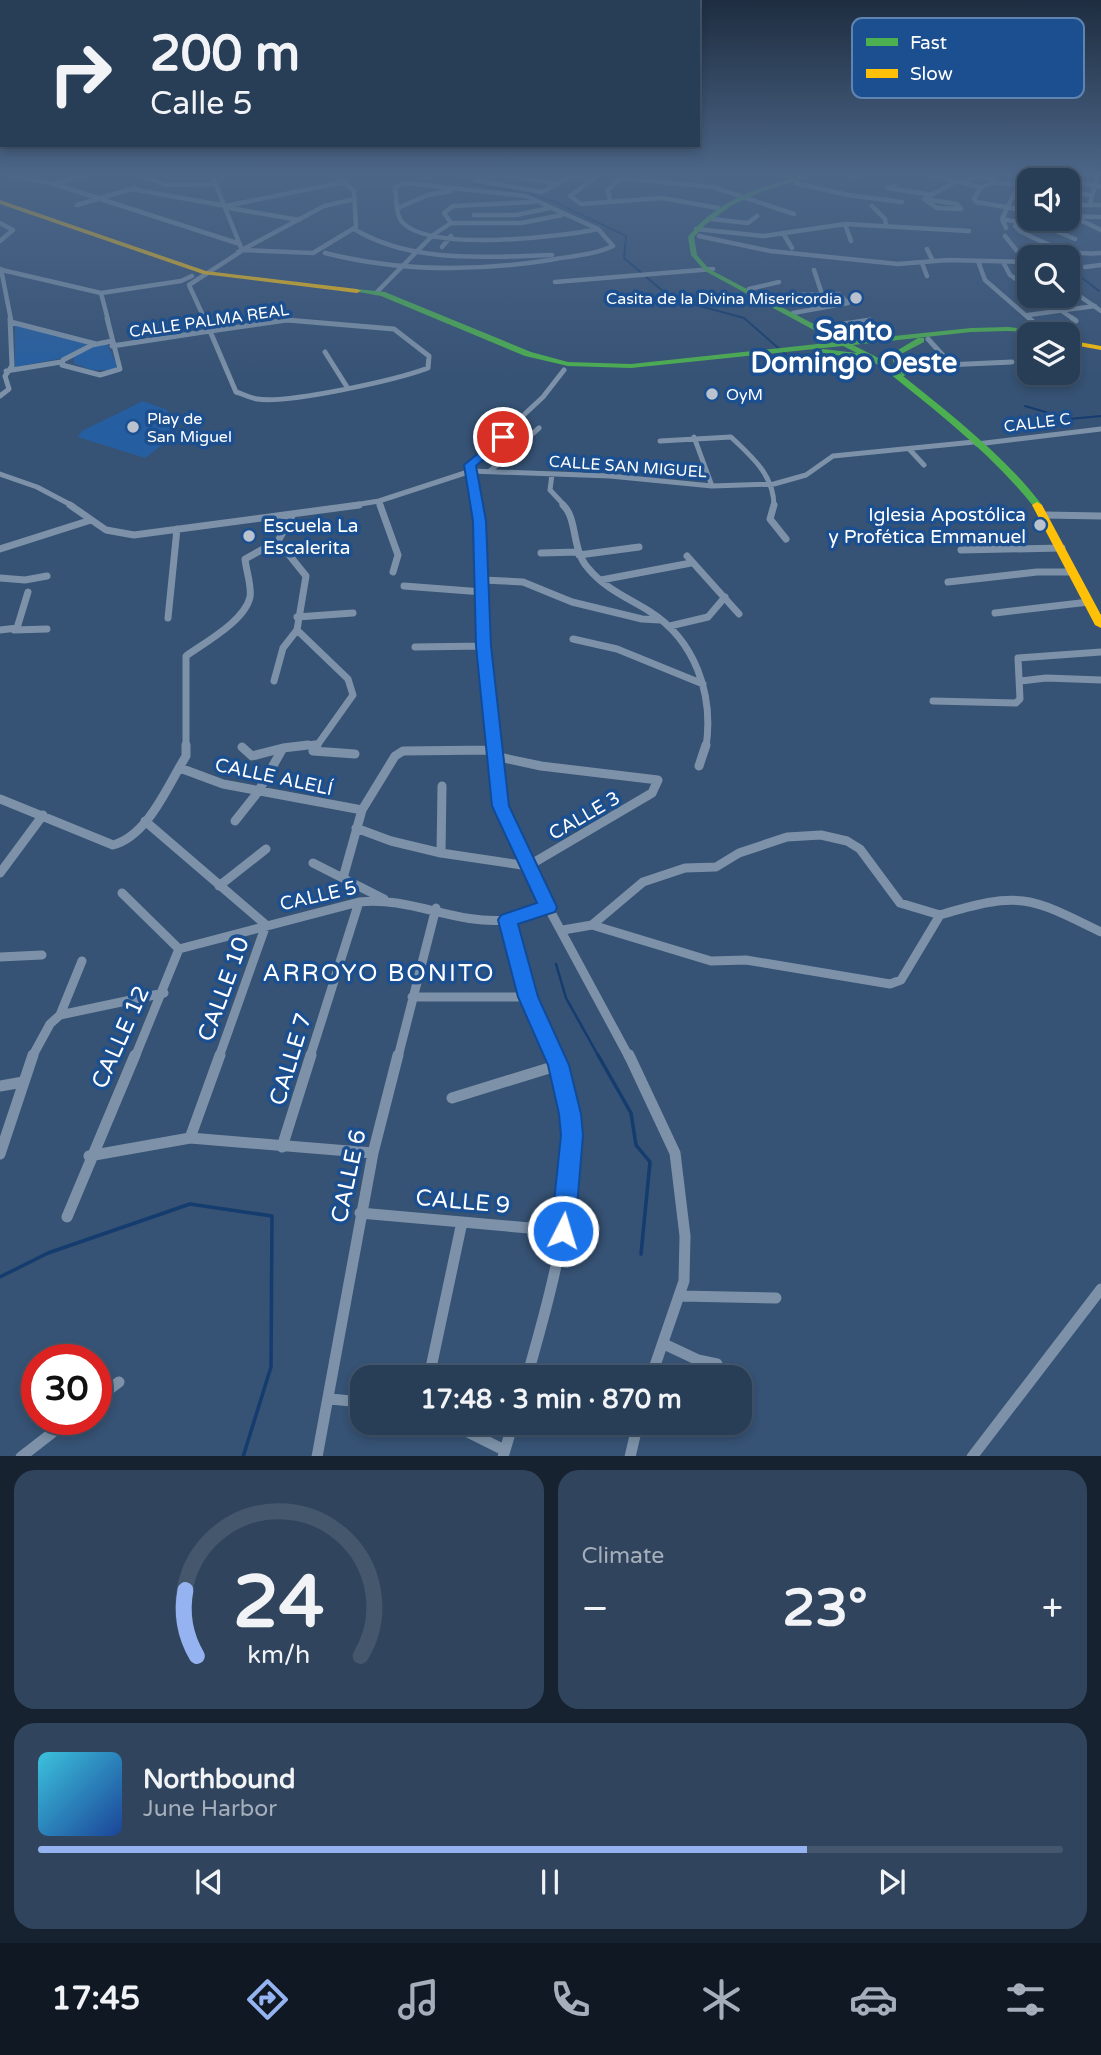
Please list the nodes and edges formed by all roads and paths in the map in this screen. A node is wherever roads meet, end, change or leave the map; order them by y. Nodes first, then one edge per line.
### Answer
1 (104, 243) edge
2 (223, 243) edge
3 (238, 243) edge
4 (252, 243) edge
5 (331, 243) edge
6 (376, 243) edge
7 (426, 243) edge
8 (445, 243) edge
9 (611, 243) edge
10 (691, 243) edge
11 (764, 243) edge
12 (789, 243) edge
13 (1044, 243) edge
14 (442, 247) dead end
15 (792, 248) dead end
16 (240, 249) junction
17 (926, 249) dead end
18 (418, 251) junction
19 (325, 253) dead end
20 (1101, 253) edge
21 (576, 255) junction
22 (532, 256) junction
23 (933, 261) junction
24 (978, 261) junction
25 (535, 262) junction
26 (1003, 262) junction
27 (1017, 262) edge
28 (922, 263) junction
29 (1101, 265) edge
30 (1086, 267) dead end
31 (403, 268) junction
32 (1, 269) edge
33 (710, 270) junction
34 (814, 270) dead end
35 (26, 276) junction
36 (927, 276) dead end
37 (195, 277) junction
38 (1017, 280) edge
39 (555, 282) dead end
40 (779, 282) dead end
41 (3, 286) edge
42 (749, 289) junction
43 (101, 293) junction
44 (379, 293) junction
45 (822, 294) junction
46 (1080, 296) edge
47 (766, 300) junction
48 (1095, 306) junction
49 (1058, 308) edge
50 (1062, 311) junction
51 (1101, 311) edge
52 (793, 313) junction
53 (1028, 315) junction
54 (870, 320) dead end
55 (1076, 321) dead end
56 (12, 322) junction
57 (1036, 322) edge
58 (821, 329) junction
59 (209, 331) junction
60 (1017, 332) edge
61 (1017, 336) edge
62 (878, 339) junction
63 (924, 340) junction
64 (1080, 342) edge
65 (849, 343) junction
66 (96, 344) junction
67 (112, 344) junction
68 (1101, 346) edge
69 (809, 347) junction
70 (823, 351) junction
71 (325, 352) dead end
72 (781, 353) junction
73 (873, 358) junction
74 (61, 362) junction
75 (949, 362) junction
76 (1012, 362) dead end
77 (564, 370) junction
78 (903, 370) junction
79 (3, 372) edge
80 (346, 387) junction
81 (0, 396) edge
82 (945, 414) junction
83 (539, 428) dead end
84 (1101, 429) edge
85 (694, 437) junction
86 (660, 441) dead end
87 (975, 443) junction
88 (910, 450) junction
89 (924, 465) dead end
90 (471, 471) junction
91 (490, 471) junction
92 (0, 474) edge
93 (552, 474) junction
94 (774, 484) junction
95 (712, 486) junction
96 (379, 501) junction
97 (1045, 515) junction
98 (292, 516) junction
99 (1101, 516) edge
100 (91, 520) junction
101 (177, 529) junction
102 (786, 539) dead end
103 (278, 541) junction
104 (639, 547) dead end
105 (1062, 548) junction
106 (0, 549) edge
107 (961, 550) dead end
108 (541, 553) dead end
109 (578, 553) junction
110 (393, 572) dead end
111 (1073, 572) junction
112 (47, 576) dead end
113 (0, 578) edge
114 (482, 580) junction
115 (601, 580) junction
116 (948, 582) dead end
117 (404, 586) dead end
118 (28, 592) dead end
119 (483, 592) junction
120 (725, 597) junction
121 (1089, 602) junction
122 (352, 613) dead end
123 (739, 614) dead end
124 (995, 614) dead end
125 (297, 617) junction
126 (168, 618) dead end
127 (660, 620) junction
128 (1101, 625) edge
129 (670, 626) junction
130 (47, 629) dead end
131 (0, 630) edge
132 (14, 630) junction
133 (297, 630) junction
134 (573, 639) dead end
135 (484, 646) junction
136 (415, 647) dead end
137 (1101, 652) edge
138 (1101, 680) edge
139 (274, 681) dead end
140 (1021, 681) junction
141 (703, 684) junction
142 (933, 701) dead end
143 (315, 744) junction
144 (242, 747) dead end
145 (283, 748) junction
146 (493, 753) junction
147 (355, 754) dead end
148 (699, 766) dead end
149 (180, 768) junction
150 (442, 786) dead end
151 (258, 792) junction
152 (2, 803) edge
153 (362, 810) junction
154 (43, 815) junction
155 (145, 821) junction
156 (235, 821) dead end
157 (356, 828) junction
158 (266, 849) dead end
159 (441, 853) junction
160 (313, 863) dead end
161 (528, 866) junction
162 (0, 873) edge
163 (343, 878) junction
164 (219, 886) junction
165 (122, 893) dead end
166 (384, 899) junction
167 (359, 902) junction
168 (548, 907) junction
169 (436, 908) junction
170 (940, 915) junction
171 (508, 920) junction
172 (266, 925) junction
173 (592, 925) junction
174 (563, 930) junction
175 (1101, 932) edge
176 (179, 949) junction
177 (42, 955) dead end
178 (0, 957) edge
179 (82, 961) dead end
180 (163, 992) junction
181 (412, 997) junction
182 (528, 997) junction
183 (56, 1017) junction
184 (559, 1065) junction
185 (23, 1082) junction
186 (0, 1086) edge
187 (452, 1098) dead end
188 (190, 1138) junction
189 (282, 1147) junction
190 (373, 1153) junction
191 (0, 1154) edge
192 (89, 1156) junction
193 (360, 1213) junction
194 (67, 1217) dead end
195 (462, 1222) junction
196 (563, 1231) junction
197 (1101, 1289) edge
198 (681, 1296) junction
199 (776, 1298) dead end
200 (664, 1343) junction
201 (717, 1364) dead end
202 (432, 1365) edge
203 (530, 1365) edge
204 (656, 1365) edge
205 (119, 1382) dead end
206 (112, 1387) edge
207 (330, 1399) junction
208 (350, 1401) edge
209 (49, 1435) edge
210 (471, 1435) edge
211 (509, 1435) edge
212 (635, 1435) edge
213 (503, 1453) edge
214 (22, 1456) edge
215 (317, 1456) edge
216 (630, 1456) edge
217 (973, 1456) edge

1 - 37 main road
2 - 16 street
3 - 16 street
4 - 16 street
5 - 16 street
6 - 18 street
7 - 18 street
8 - 14 street
9 - 21 street
10 - 33 main road
11 - 28 street
12 - 15 street
13 - 20 street
16 - 37 street
17 - 23 street
18 - 22 street
18 - 31 street
19 - 31 street
21 - 22 street
21 - 25 street
22 - 25 street
23 - 24 street
23 - 28 street
24 - 26 street
24 - 53 street
25 - 31 street
26 - 27 street
26 - 38 street
28 - 36 street
29 - 30 street
31 - 44 street
32 - 35 street
32 - 41 street
33 - 39 street
33 - 42 main road
33 - 47 main road
34 - 45 street
35 - 41 street
35 - 43 street
37 - 43 street
37 - 44 main road
37 - 59 street
37 - 77 main road
40 - 42 street
41 - 56 street
42 - 47 main road
43 - 67 street
44 - 72 main road
45 - 47 street
45 - 52 street
46 - 48 street
47 - 52 main road
47 - 58 main road
48 - 50 street
48 - 51 street
49 - 50 street
50 - 53 street
50 - 55 street
52 - 58 main road
53 - 57 street
54 - 58 street
56 - 66 street
56 - 79 street
58 - 65 main road
58 - 69 main road
59 - 67 street, CALLE PALMA REAL
59 - 80 street
59 - 80 street, CALLE PALMA REAL
60 - 62 main road
61 - 63 main road
62 - 65 main road
62 - 65 main road
63 - 65 main road
63 - 75 street
63 - 78 main road
64 - 68 main road
65 - 69 main road
65 - 70 main road
65 - 73 main road
65 - 78 main road
66 - 67 street, CALLE PALMA REAL
66 - 74 street
67 - 74 street
69 - 72 main road
70 - 72 main road
70 - 73 main road
71 - 80 street
72 - 77 main road
73 - 82 main road
74 - 79 street
75 - 76 street
75 - 78 street
77 - 90 street
78 - 82 main road
79 - 81 street
82 - 87 main road
83 - 91 street
84 - 87 street, CALLE C
85 - 86 street
85 - 94 street
85 - 95 street
87 - 88 street, CALLE SAN MIGUEL
87 - 97 main road
88 - 89 street
88 - 94 street, CALLE SAN MIGUEL
90 - 91 street, CALLE SAN MIGUEL
90 - 96 street, CALLE SAN MIGUEL
90 - 114 street
91 - 93 street, CALLE SAN MIGUEL
92 - 100 street, CALLE SAN MIGUEL
93 - 95 street, CALLE SAN MIGUEL
93 - 109 street
94 - 95 street, CALLE SAN MIGUEL
94 - 102 street
96 - 98 street, CALLE SAN MIGUEL
96 - 110 street
97 - 99 street
97 - 105 main road
98 - 101 street, CALLE SAN MIGUEL
98 - 103 street
100 - 101 street, CALLE SAN MIGUEL
100 - 106 street
101 - 126 street
103 - 125 street
103 - 149 street
104 - 109 street
105 - 107 street
105 - 111 main road
108 - 109 street
109 - 115 street
111 - 116 street
111 - 121 main road
112 - 113 street
114 - 119 street
114 - 127 street
115 - 120 street
115 - 127 street
117 - 119 street
118 - 132 street
119 - 135 street
120 - 123 street
120 - 129 street
121 - 124 street
121 - 128 main road
122 - 125 street
125 - 133 street
127 - 129 street
129 - 141 street
130 - 132 street
131 - 132 street
133 - 139 street
133 - 143 street
134 - 141 street
135 - 136 street
135 - 146 street
137 - 140 street
138 - 140 street
140 - 142 street
141 - 148 street
143 - 145 street
143 - 147 street
144 - 145 street
145 - 151 street
146 - 153 street
146 - 161 street
146 - 161 street, CALLE 3
149 - 151 street, CALLE ALELÍ
149 - 155 street
150 - 159 street
151 - 153 street, CALLE ALELÍ
151 - 156 street
152 - 154 street
153 - 157 street
154 - 155 street
154 - 162 street
155 - 164 street, CALLE 10
157 - 159 street
157 - 163 street
158 - 164 street
159 - 161 street
160 - 163 street
161 - 168 street
163 - 166 street
164 - 172 street, CALLE 10
165 - 176 street
166 - 167 street, CALLE 5
166 - 169 street, CALLE 5
167 - 172 street, CALLE 5
167 - 189 street, CALLE 7
168 - 171 street, CALLE 5
168 - 174 street
169 - 171 street, CALLE 5
169 - 181 street, CALLE 6
170 - 173 street
170 - 173 street
170 - 175 street
171 - 182 street
172 - 176 street, CALLE 5
172 - 188 street, CALLE 10
173 - 174 street
174 - 198 street
176 - 180 street, CALLE 12
177 - 178 street
179 - 183 street
180 - 183 street
180 - 192 street, CALLE 12
181 - 182 street
181 - 190 street, CALLE 6
182 - 184 street
183 - 185 street
184 - 187 street
184 - 196 street
185 - 186 street
185 - 191 street
188 - 189 street
188 - 192 street
189 - 190 street
190 - 193 street, CALLE 6
192 - 194 street, CALLE 12
193 - 195 street, CALLE 9
193 - 207 street, CALLE 6
195 - 196 street, CALLE 9
195 - 202 street
196 - 203 street
197 - 217 street
198 - 199 street
198 - 200 street
200 - 201 street
200 - 204 street
205 - 206 street
207 - 208 street
207 - 215 street, CALLE 6
209 - 214 street
210 - 213 street
211 - 213 street
212 - 216 street

